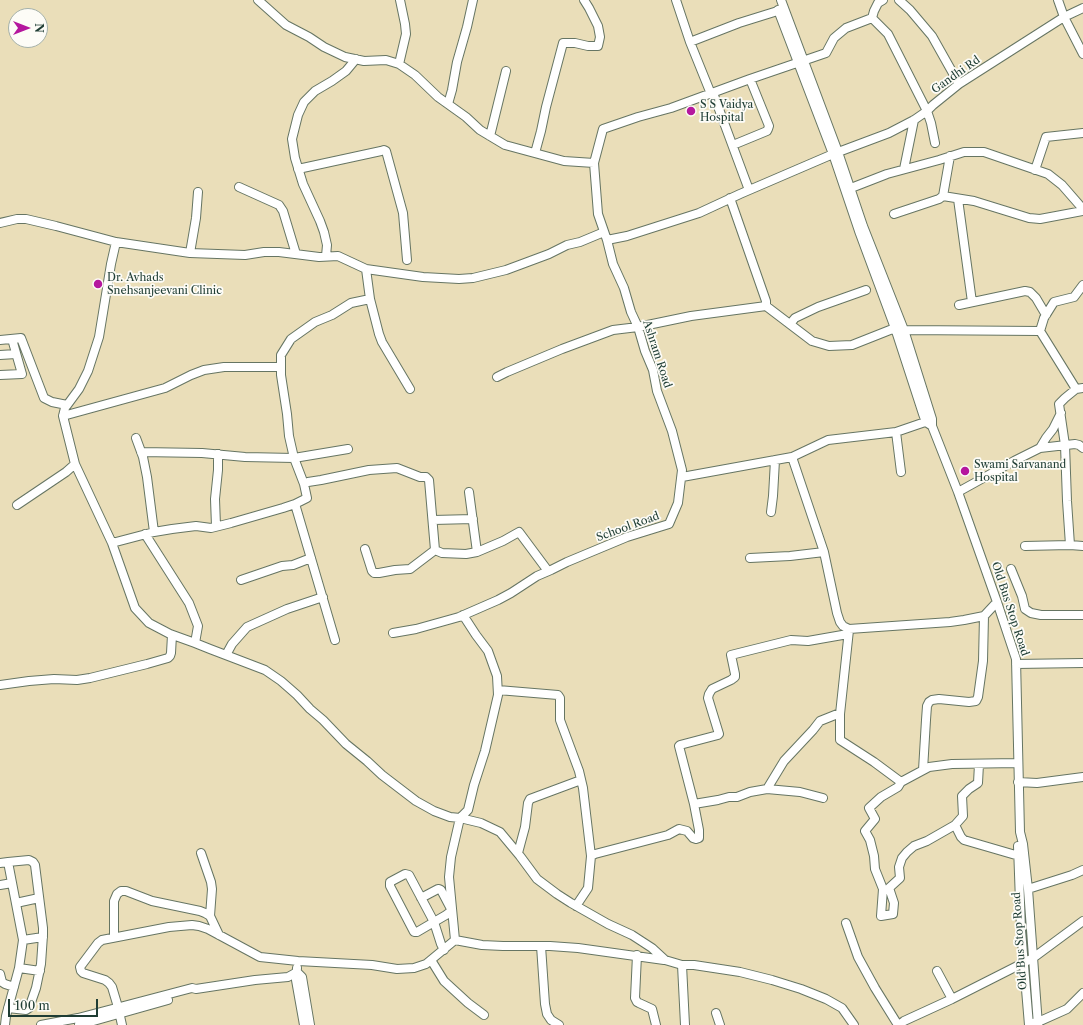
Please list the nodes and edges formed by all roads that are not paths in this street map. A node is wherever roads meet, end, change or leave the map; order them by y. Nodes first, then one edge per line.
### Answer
1 (258, 0) edge
2 (400, 0) edge
3 (473, 0) edge
4 (584, 0) edge
5 (676, 0) edge
6 (775, 0) edge
7 (781, 0) edge
8 (883, 0) edge
9 (899, 0) edge
10 (1058, 0) edge
11 (1083, 8) edge
12 (781, 10) junction
13 (1064, 17) junction
14 (872, 18) junction
15 (690, 42) junction
16 (1083, 54) edge
17 (356, 59) junction
18 (801, 62) junction
19 (400, 64) junction
20 (506, 72) dead end
21 (750, 79) junction
22 (959, 84) junction
23 (712, 94) junction
24 (448, 104) junction
25 (927, 111) junction
26 (914, 120) junction
27 (1083, 133) edge
28 (490, 136) junction
29 (935, 143) dead end
30 (732, 145) junction
31 (535, 153) junction
32 (836, 153) junction
33 (950, 156) junction
34 (594, 163) junction
35 (298, 169) junction
36 (904, 169) junction
37 (1035, 170) junction
38 (239, 187) dead end
39 (851, 188) junction
40 (749, 190) junction
41 (198, 192) dead end
42 (943, 196) junction
43 (730, 198) junction
44 (958, 199) junction
45 (1083, 210) edge
46 (894, 214) dead end
47 (0, 223) edge
48 (604, 232) junction
49 (607, 240) junction
50 (116, 242) junction
51 (190, 253) junction
52 (296, 254) junction
53 (326, 256) junction
54 (407, 260) dead end
55 (366, 269) junction
56 (1083, 285) edge
57 (866, 290) dead end
58 (370, 298) junction
59 (972, 302) junction
60 (959, 305) dead end
61 (766, 306) junction
62 (1046, 315) junction
63 (790, 324) junction
64 (638, 327) junction
65 (895, 328) junction
66 (904, 330) junction
67 (1040, 331) junction
68 (12, 339) junction
69 (0, 340) edge
70 (16, 354) junction
71 (0, 355) edge
72 (281, 367) junction
73 (0, 375) edge
74 (497, 377) dead end
75 (1079, 388) edge
76 (410, 389) dead end
77 (67, 405) junction
78 (1060, 413) junction
79 (63, 416) junction
80 (930, 422) junction
81 (896, 432) junction
82 (136, 438) dead end
83 (1065, 445) junction
84 (1040, 448) junction
85 (1083, 448) edge
86 (348, 449) dead end
87 (141, 452) junction
88 (218, 454) junction
89 (792, 457) junction
90 (294, 458) junction
91 (775, 460) junction
92 (75, 464) junction
93 (901, 472) dead end
94 (682, 477) junction
95 (304, 484) junction
96 (469, 492) dead end
97 (958, 492) junction
98 (295, 504) junction
99 (17, 505) dead end
100 (771, 512) dead end
101 (473, 519) junction
102 (433, 520) junction
103 (216, 526) junction
104 (154, 532) junction
105 (145, 534) junction
106 (112, 543) junction
107 (1070, 545) junction
108 (1025, 546) dead end
109 (1083, 546) edge
110 (365, 549) dead end
111 (435, 550) junction
112 (477, 552) junction
113 (824, 552) junction
114 (311, 558) junction
115 (750, 558) dead end
116 (1011, 569) dead end
117 (548, 571) junction
118 (241, 580) dead end
119 (323, 597) junction
120 (997, 602) junction
121 (463, 615) junction
122 (1083, 615) edge
123 (984, 616) junction
124 (848, 631) junction
125 (393, 633) dead end
126 (172, 635) junction
127 (335, 640) dead end
128 (195, 643) junction
129 (226, 655) junction
130 (1083, 663) edge
131 (1016, 664) junction
132 (0, 685) edge
133 (498, 690) junction
134 (840, 713) junction
135 (1018, 763) junction
136 (979, 764) junction
137 (923, 770) junction
138 (1083, 777) edge
139 (581, 780) junction
140 (900, 782) junction
141 (1018, 782) junction
142 (767, 789) junction
143 (823, 798) dead end
144 (694, 804) junction
145 (460, 818) junction
146 (955, 824) junction
147 (1020, 832) junction
148 (201, 853) dead end
149 (518, 853) junction
150 (591, 856) junction
151 (1018, 856) junction
152 (4, 863) edge
153 (1083, 870) edge
154 (12, 883) junction
155 (0, 885) edge
156 (1028, 889) junction
157 (39, 898) junction
158 (421, 898) junction
159 (16, 903) junction
160 (576, 906) junction
161 (1025, 909) junction
162 (210, 916) junction
163 (1083, 921) edge
164 (434, 922) junction
165 (846, 923) dead end
166 (219, 935) junction
167 (114, 937) junction
168 (43, 938) junction
169 (23, 940) junction
170 (455, 940) junction
171 (542, 946) junction
172 (444, 950) junction
173 (637, 955) junction
174 (1033, 958) junction
175 (430, 960) junction
176 (665, 960) junction
177 (298, 961) junction
178 (1024, 962) junction
179 (682, 965) junction
180 (19, 968) junction
181 (40, 971) junction
182 (937, 971) dead end
183 (297, 972) junction
184 (0, 974) edge
185 (14, 987) junction
186 (1083, 994) edge
187 (952, 999) junction
188 (8, 1008) junction
189 (119, 1010) junction
190 (716, 1014) dead end
191 (484, 1015) dead end
192 (79, 1023) edge
193 (1032, 1024) edge
194 (6, 1025) edge
195 (41, 1025) edge
196 (122, 1025) edge
197 (304, 1025) edge
198 (310, 1025) edge
199 (559, 1025) edge
200 (656, 1025) edge
201 (685, 1025) edge
202 (720, 1025) edge
203 (854, 1025) edge
204 (899, 1025) edge

1 - 17 street
2 - 19 street
3 - 24 street
4 - 31 street
5 - 15 street
6 - 12 street
7 - 12 street
8 - 14 street
9 - 22 street
10 - 13 street
11 - 13 street, Gandhi Rd
12 - 15 street
12 - 18 street
13 - 16 street
13 - 22 street, Gandhi Rd
14 - 18 street
14 - 25 street
15 - 23 street
17 - 19 street
17 - 35 street
18 - 21 street
18 - 32 street
19 - 24 street
20 - 28 street
21 - 23 street
21 - 30 street
22 - 25 street, Gandhi Rd
23 - 30 street
23 - 34 street, Ashram Road
24 - 28 street
25 - 26 street, Gandhi Rd
25 - 29 street
26 - 32 street, Gandhi Rd
26 - 36 street
27 - 37 street
28 - 31 street
30 - 40 street
31 - 34 street
32 - 39 street
32 - 40 street, Gandhi Rd
32 - 65 street
33 - 36 street
33 - 37 street
33 - 42 street
34 - 48 street, Ashram Road
35 - 53 street
35 - 54 street
36 - 39 street
37 - 45 street
38 - 52 street
39 - 66 street
40 - 43 street, Gandhi Rd
41 - 51 street
42 - 44 street
42 - 46 street
43 - 49 street, Gandhi Rd
43 - 61 street
44 - 45 street
44 - 59 street
47 - 50 street
48 - 49 street, Ashram Road
48 - 55 street
49 - 64 street, Ashram Road
50 - 51 street
50 - 77 street
51 - 52 street
52 - 53 street
53 - 55 street
55 - 58 street
56 - 62 street
57 - 63 street
58 - 72 street
58 - 76 street
59 - 60 street
59 - 62 street
61 - 63 street
61 - 64 street
62 - 67 street
63 - 65 street
64 - 74 street
64 - 94 street, Ashram Road
65 - 66 street
65 - 80 street
66 - 67 street
66 - 80 street
67 - 75 street
68 - 69 street
68 - 70 street
68 - 77 street
70 - 71 street
70 - 73 street
72 - 79 street
72 - 90 street
75 - 78 street
77 - 79 street
78 - 83 street
78 - 84 street
79 - 92 street
80 - 81 street
80 - 97 street, Old Bus Stop Road
81 - 89 street
81 - 93 street
82 - 87 street
83 - 84 street
83 - 85 street
83 - 107 street
84 - 97 street
86 - 90 street
87 - 88 street
87 - 104 street
88 - 90 street
88 - 103 street
89 - 91 street
89 - 113 street
90 - 95 street
91 - 94 street
91 - 100 street
92 - 99 street
92 - 106 street
94 - 117 street, School Road
95 - 98 street
95 - 102 street
96 - 101 street
97 - 120 street, Old Bus Stop Road
98 - 103 street
98 - 114 street
101 - 102 street
101 - 112 street
102 - 111 street
103 - 104 street
104 - 105 street
105 - 106 street
105 - 128 street
106 - 126 street
107 - 108 street
107 - 109 street
110 - 111 street
111 - 112 street
112 - 117 street
113 - 115 street
113 - 124 street
114 - 118 street
114 - 119 street
116 - 122 street
117 - 121 street, School Road
119 - 127 street
119 - 129 street
120 - 123 street
120 - 131 street, Old Bus Stop Road
121 - 125 street, School Road
121 - 133 street
123 - 124 street
123 - 137 street
124 - 134 street
124 - 144 street
126 - 128 street
126 - 132 street
128 - 129 street
129 - 145 street
130 - 131 street
131 - 135 street, Old Bus Stop Road
133 - 139 street
133 - 145 street
134 - 140 street
134 - 142 street
135 - 136 street
135 - 141 street, Old Bus Stop Road
136 - 137 street
136 - 146 street
137 - 140 street
138 - 141 street
139 - 149 street
139 - 150 street
140 - 146 street
141 - 147 street, Old Bus Stop Road
142 - 143 street
142 - 144 street
144 - 150 street
145 - 149 street
145 - 170 street
146 - 151 street
147 - 151 street, Old Bus Stop Road
147 - 156 street, Old Bus Stop Road
148 - 162 street
149 - 160 street
150 - 160 street
151 - 161 street, Old Bus Stop Road
152 - 154 street
152 - 157 street
153 - 156 street
154 - 155 street
154 - 159 street
156 - 161 street, Old Bus Stop Road
157 - 159 street
157 - 168 street
158 - 164 street
158 - 164 street
158 - 164 street
159 - 169 street
160 - 176 street
161 - 174 street, Old Bus Stop Road
161 - 178 street, Old Bus Stop Road
162 - 166 street
162 - 167 street
163 - 174 street
164 - 172 street
165 - 204 street
166 - 167 street
166 - 177 street
167 - 189 street
168 - 169 street
168 - 181 street
169 - 180 street
170 - 171 street
170 - 172 street
171 - 173 street
171 - 199 street
172 - 175 street
173 - 176 street
173 - 200 street
174 - 178 street
174 - 193 street, Old Bus Stop Road
175 - 177 street
175 - 191 street
176 - 179 street
177 - 183 street
178 - 187 street
178 - 193 street, Old Bus Stop Road
179 - 201 street
179 - 203 street
180 - 181 street
180 - 185 street
181 - 188 street
182 - 187 street
183 - 189 street
183 - 197 street
183 - 198 street
184 - 185 street
185 - 188 street
186 - 193 street
187 - 204 street
188 - 194 street
189 - 192 street
189 - 196 street
190 - 202 street
192 - 195 street

